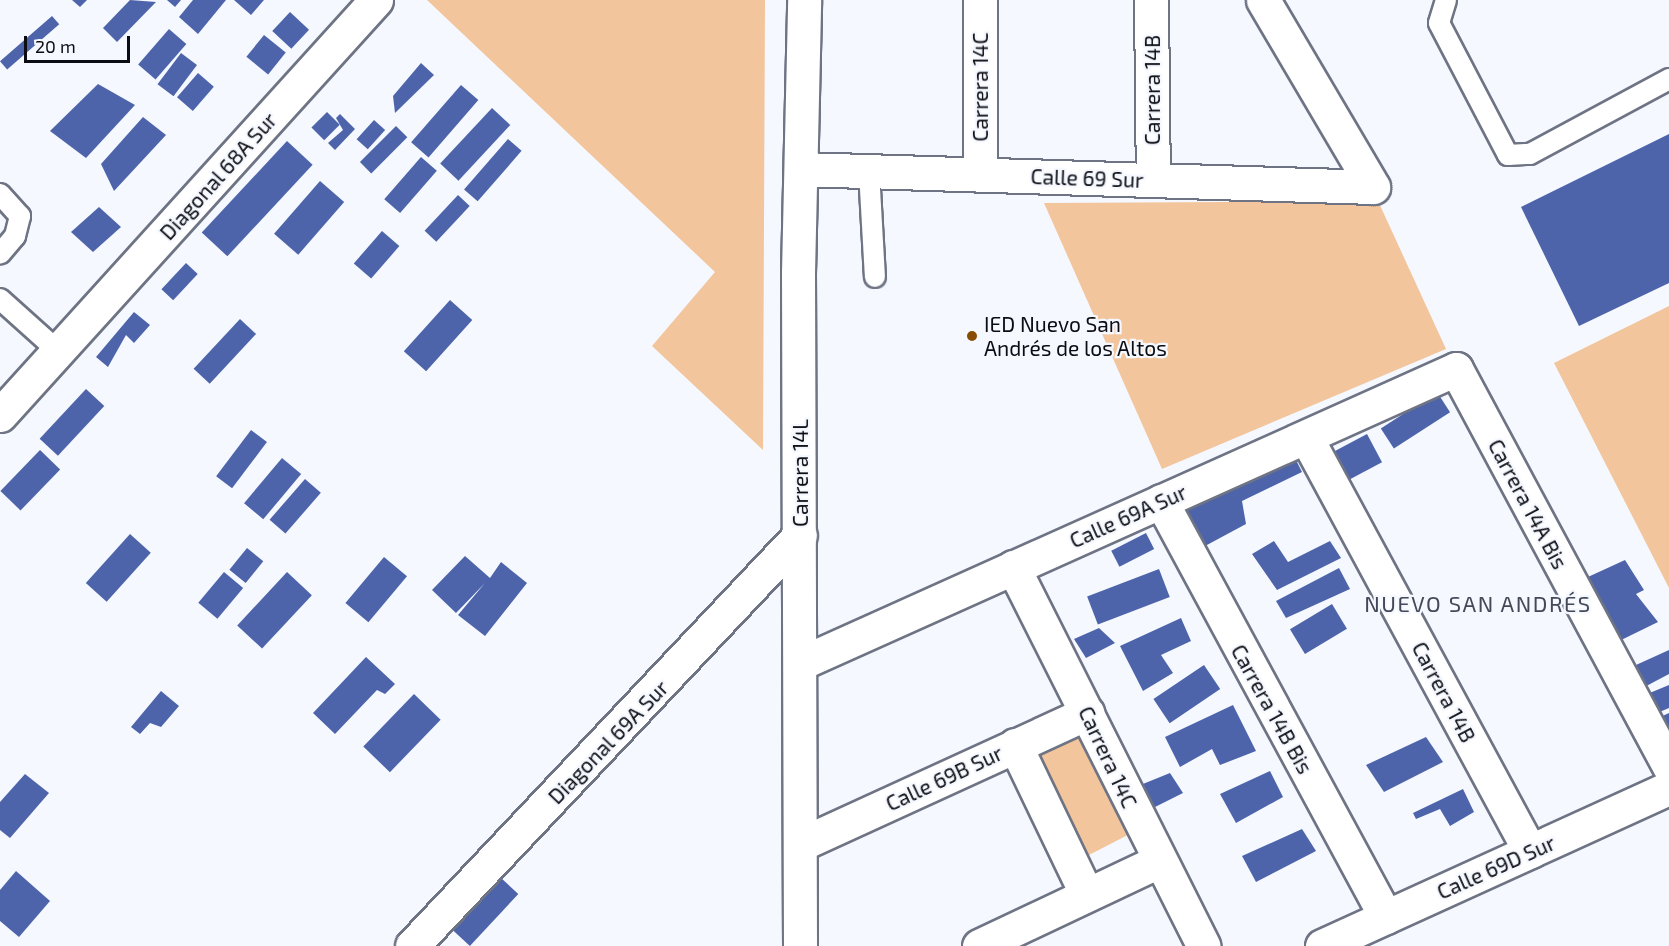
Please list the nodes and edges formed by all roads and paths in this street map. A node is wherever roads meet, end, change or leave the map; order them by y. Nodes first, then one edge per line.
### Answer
1 (376, 0) edge
2 (804, 0) edge
3 (980, 0) edge
4 (1151, 0) edge
5 (1263, 0) edge
6 (1446, 0) edge
7 (1669, 79) edge
8 (801, 169) junction
9 (869, 171) junction
10 (980, 175) junction
11 (1153, 180) junction
12 (0, 194) edge
13 (0, 254) edge
14 (875, 277) dead end
15 (0, 299) edge
16 (59, 352) junction
17 (1456, 369) joint
18 (0, 415) edge
19 (1306, 437) junction
20 (1161, 501) junction
21 (800, 535) junction
22 (1013, 567) junction
23 (801, 663) junction
24 (1087, 713) junction
25 (1015, 745) junction
26 (1669, 766) edge
27 (1669, 788) edge
28 (801, 844) junction
29 (1530, 851) junction
30 (1157, 862) junction
31 (1087, 895) junction
32 (1386, 917) junction
33 (412, 946) edge
34 (800, 946) edge
35 (979, 946) edge
36 (1204, 946) edge
37 (1322, 946) edge

1 - 16 street, Diagonal 68A Sur
2 - 8 street, Carrera 14L
3 - 10 street, Carrera 14C
4 - 11 street, Carrera 14B
5 - 11 street, Calle 69 Sur
6 - 7 lane
8 - 9 street, Calle 69 Sur
8 - 21 street, Carrera 14L
9 - 10 street, Calle 69 Sur
9 - 14 lane
10 - 11 street, Calle 69 Sur
12 - 13 lane
15 - 16 lane
16 - 18 street, Diagonal 68A Sur
17 - 19 street, Calle 69A Sur
17 - 26 street, Carrera 14A Bis
19 - 20 street, Calle 69A Sur
19 - 29 street, Carrera 14B
20 - 22 street, Calle 69A Sur
20 - 32 street, Carrera 14B Bis
21 - 23 street, Carrera 14L
21 - 33 street, Diagonal 69A Sur
22 - 23 street, Calle 69A Sur
22 - 24 street, Carrera 14C
23 - 28 street, Carrera 14L
24 - 25 street, Calle 69B Sur
24 - 30 street, Carrera 14C
25 - 28 street, Calle 69B Sur
25 - 31 street
27 - 29 street, Calle 69D Sur
28 - 34 street, Carrera 14L
29 - 32 street, Calle 69D Sur
30 - 31 street
30 - 36 street, Carrera 14C
31 - 35 street
32 - 37 street, Calle 69D Sur

